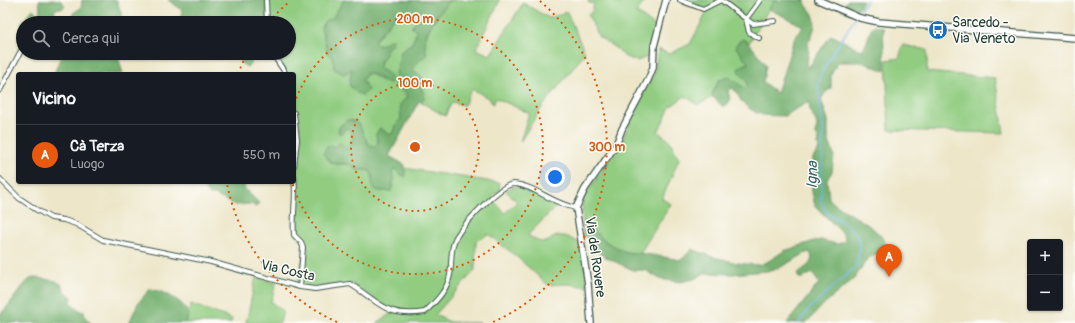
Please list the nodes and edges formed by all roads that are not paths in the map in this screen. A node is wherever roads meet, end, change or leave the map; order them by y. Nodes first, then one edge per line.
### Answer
1 (266, 0) edge
2 (666, 0) edge
3 (680, 0) edge
4 (760, 0) edge
5 (818, 0) edge
6 (267, 16) edge
7 (746, 19) junction
8 (775, 21) dead end
9 (759, 38) dead end
10 (1075, 38) edge
11 (16, 60) edge
12 (277, 60) edge
13 (285, 72) edge
14 (0, 90) edge
15 (296, 131) edge
16 (296, 149) edge
17 (0, 179) edge
18 (295, 184) edge
19 (576, 208) junction
20 (300, 286) junction
21 (591, 323) edge

1 - 6 street
2 - 19 street, Via del Rovere
3 - 7 street
4 - 7 street
5 - 10 street
7 - 8 street
7 - 9 street
11 - 14 street
12 - 13 street
15 - 16 street
17 - 20 street, Via Costa
18 - 20 street
19 - 20 street, Via Costa
19 - 21 street, Via del Rovere

